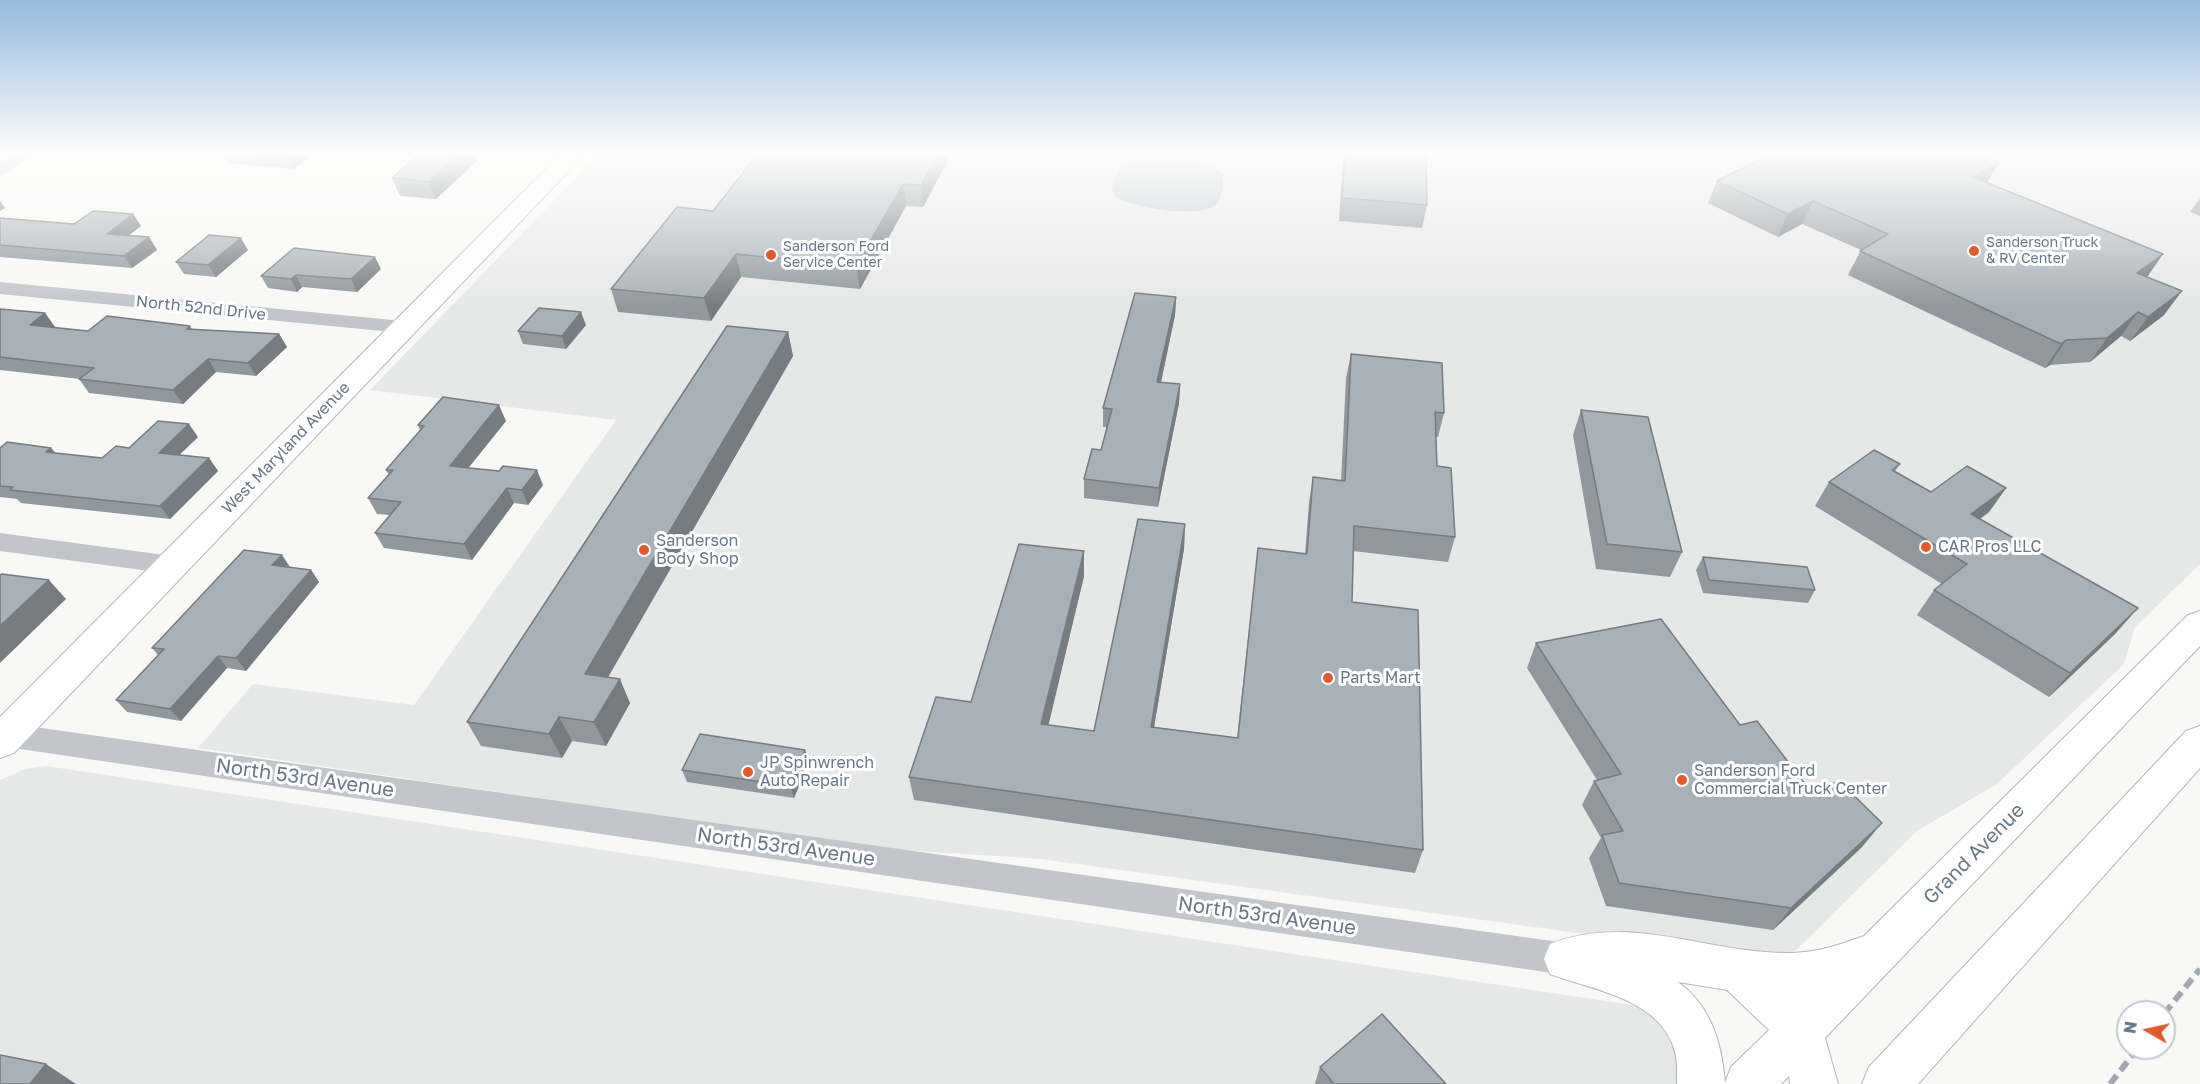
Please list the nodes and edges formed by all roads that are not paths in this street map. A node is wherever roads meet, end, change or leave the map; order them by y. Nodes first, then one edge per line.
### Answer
1 (523, 206) edge
2 (0, 288) edge
3 (403, 327) junction
4 (0, 542) edge
5 (172, 565) junction
6 (2200, 624) edge
7 (3, 738) edge
8 (2200, 742) edge
9 (1883, 946) junction
10 (1566, 959) junction
11 (1735, 969) junction
12 (1798, 1032) junction
13 (1701, 1084) edge
14 (1748, 1084) edge
15 (1814, 1084) edge
16 (1886, 1084) edge

1 - 3 main road, West Maryland Avenue
2 - 3 street, North 52nd Drive
3 - 5 main road, West Maryland Avenue
4 - 5 street
5 - 7 main road, West Maryland Avenue
6 - 9 main road, Grand Avenue
7 - 10 street, North 53rd Avenue
8 - 16 main road
9 - 11 main road
9 - 12 main road, Grand Avenue
10 - 11 main road
10 - 13 main road
11 - 12 main road
12 - 14 main road, Grand Avenue
12 - 15 main road

